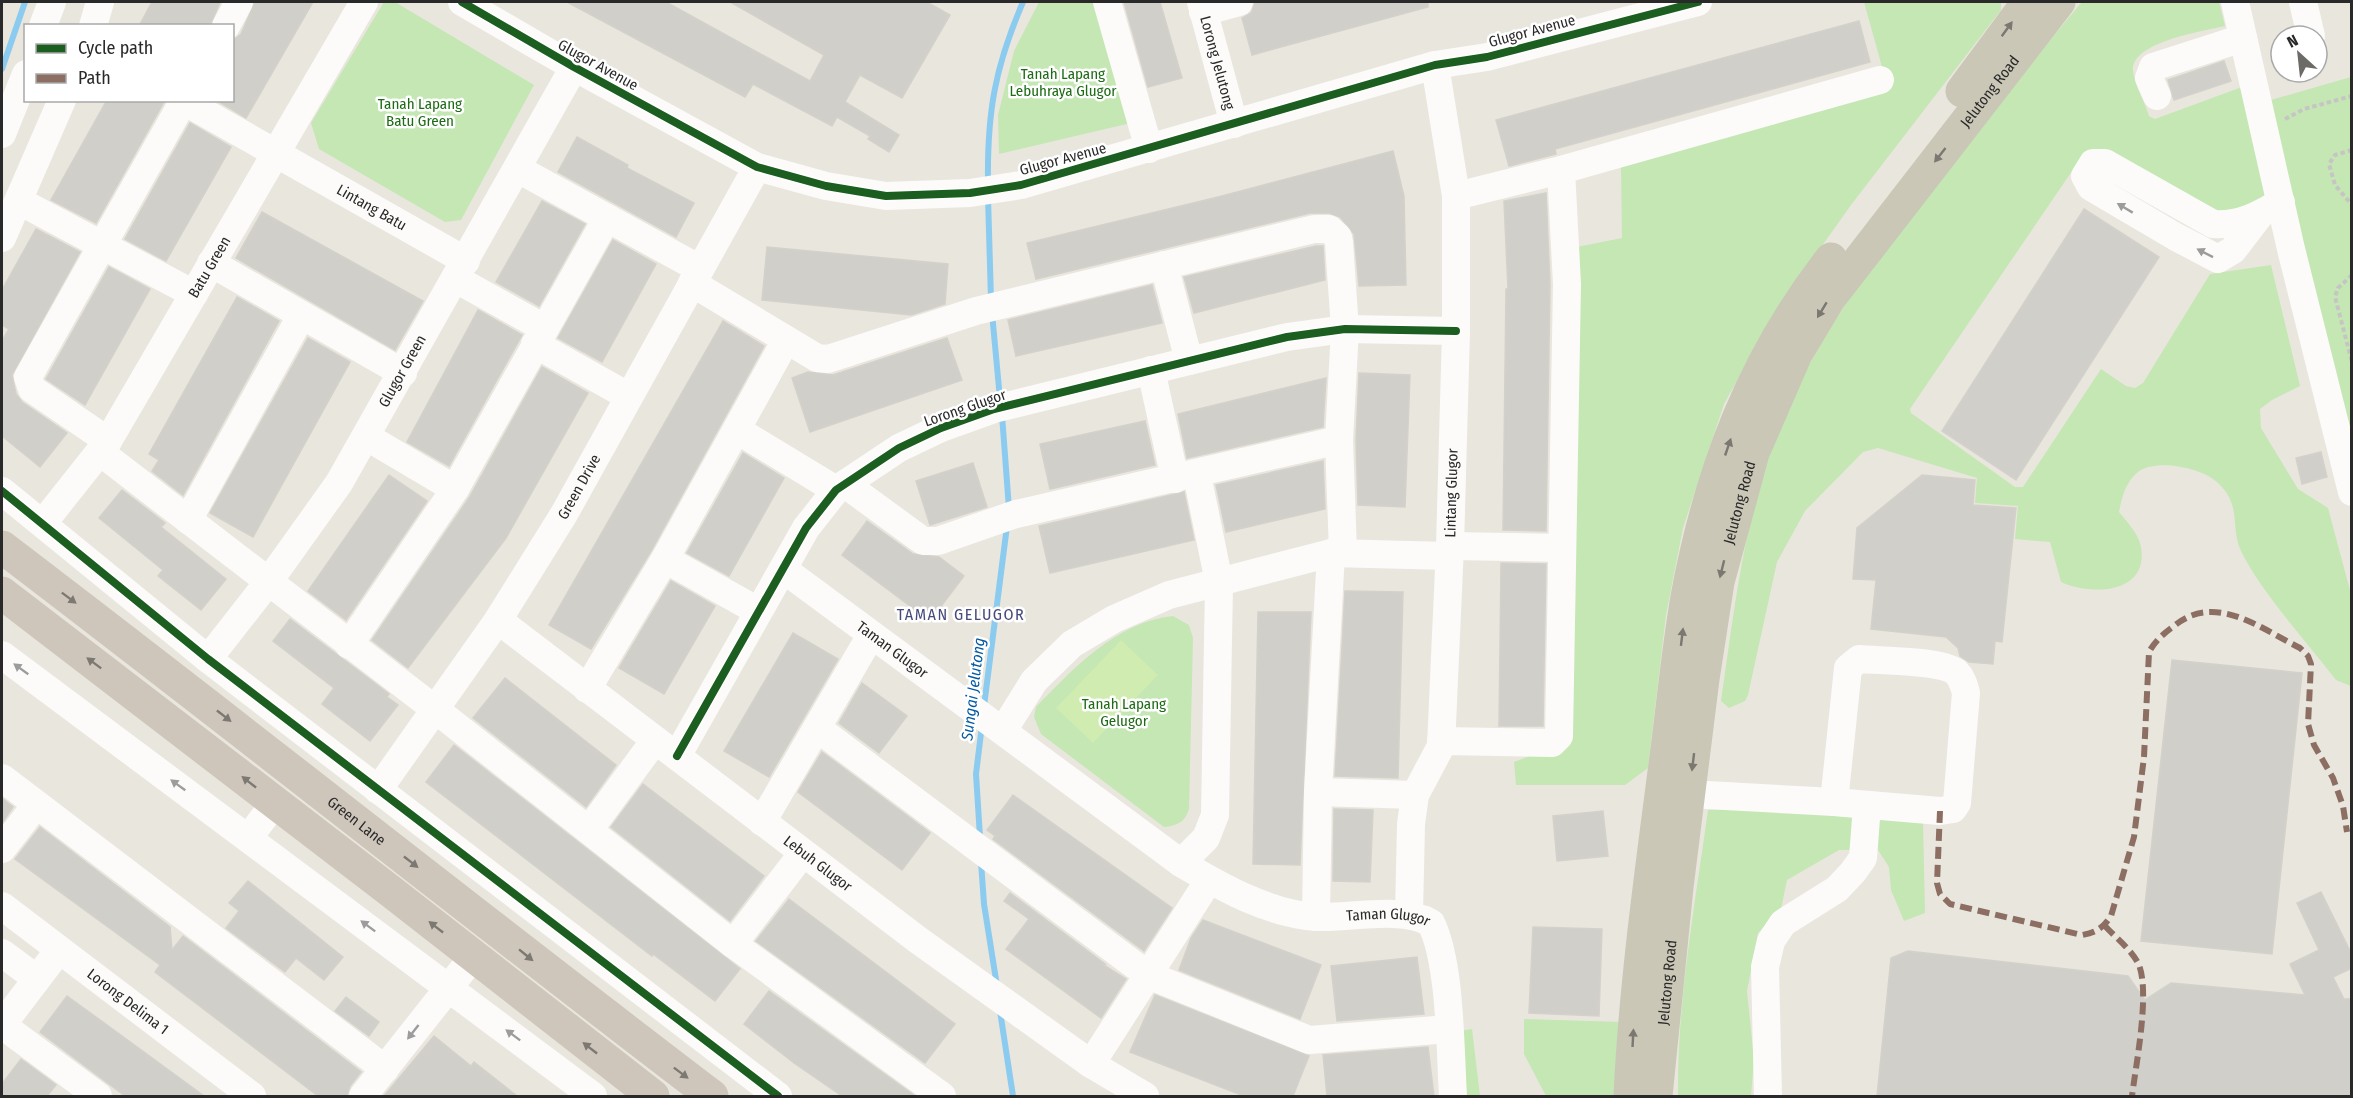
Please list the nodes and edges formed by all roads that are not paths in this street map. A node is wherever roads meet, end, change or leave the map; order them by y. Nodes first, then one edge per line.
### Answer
1 (52, 2) edge
2 (100, 2) edge
3 (239, 2) edge
4 (364, 2) edge
5 (462, 2) edge
6 (1107, 2) edge
7 (1239, 2) edge
8 (1632, 2) edge
9 (1695, 2) edge
10 (2235, 2) edge
11 (2303, 2) edge
12 (1202, 7) edge
13 (2044, 8) edge
14 (44, 24) edge
15 (94, 24) edge
16 (227, 24) edge
17 (2308, 24) edge
18 (2243, 38) junction
19 (1436, 65) junction
20 (574, 68) junction
21 (24, 79) edge
22 (1880, 80) dead end
23 (2157, 96) dead end
24 (61, 102) edge
25 (182, 102) edge
26 (185, 102) edge
27 (1234, 124) junction
28 (2, 134) edge
29 (1149, 149) junction
30 (275, 155) junction
31 (757, 167) junction
32 (518, 169) junction
33 (1561, 170) junction
34 (1456, 196) junction
35 (19, 201) junction
36 (2270, 209) junction
37 (607, 218) junction
38 (2213, 224) junction
39 (2, 238) edge
40 (102, 244) junction
41 (2236, 246) junction
42 (211, 263) junction
43 (1164, 265) junction
44 (461, 270) junction
45 (696, 276) junction
46 (194, 294) junction
47 (301, 316) junction
48 (1345, 329) junction
49 (1456, 331) junction
50 (539, 336) junction
51 (786, 340) junction
52 (1189, 361) junction
53 (1151, 370) junction
54 (403, 373) junction
55 (628, 396) junction
56 (737, 430) junction
57 (367, 437) junction
58 (1339, 440) junction
59 (104, 446) junction
60 (1186, 477) junction
61 (841, 487) junction
62 (455, 489) junction
63 (2, 490) edge
64 (2352, 492) edge
65 (188, 520) junction
66 (43, 523) junction
67 (2, 547) edge
68 (1562, 548) junction
69 (1450, 551) junction
70 (1337, 552) junction
71 (665, 559) junction
72 (783, 569) junction
73 (269, 581) junction
74 (1219, 582) junction
75 (2, 593) edge
76 (758, 612) junction
77 (498, 620) junction
78 (871, 635) junction
79 (349, 645) junction
80 (2, 655) edge
81 (208, 659) junction
82 (587, 689) junction
83 (436, 710) junction
84 (817, 728) junction
85 (999, 728) junction
86 (1441, 741) junction
87 (666, 748) junction
88 (2, 778) edge
89 (378, 790) junction
90 (1318, 792) junction
91 (1689, 794) junction
92 (1415, 795) junction
93 (275, 802) junction
94 (1834, 802) junction
95 (36, 805) junction
96 (1867, 805) junction
97 (762, 822) junction
98 (589, 830) junction
99 (249, 837) junction
100 (2, 849) edge
101 (802, 853) junction
102 (1181, 863) junction
103 (1209, 880) junction
104 (2, 906) edge
105 (1409, 915) junction
106 (1316, 917) junction
107 (733, 944) junction
108 (59, 950) junction
109 (2, 953) edge
110 (473, 957) junction
111 (1148, 975) junction
112 (37, 979) junction
113 (449, 986) junction
114 (2, 1025) edge
115 (1449, 1029) junction
116 (1091, 1064) junction
117 (385, 1069) junction
118 (640, 1090) edge
119 (82, 1092) edge
120 (252, 1096) edge
121 (363, 1096) edge
122 (593, 1096) edge
123 (712, 1096) edge
124 (778, 1096) edge
125 (942, 1096) edge
126 (1146, 1096) edge
127 (1453, 1096) edge
128 (1630, 1096) edge
129 (1656, 1096) edge
130 (1767, 1096) edge

1 - 14 street
2 - 15 street
3 - 16 street
4 - 30 street, Batu Green
5 - 20 street, Glugor Avenue
6 - 29 street
7 - 12 street
8 - 19 street, Glugor Avenue
9 - 19 street, Glugor Avenue
10 - 18 street
11 - 17 street
12 - 27 street, Lorong Jelutong
13 -> 91 main road, Jelutong Road
128 -> 13 main road, Jelutong Road
18 - 23 street
18 - 36 street
19 - 27 street, Glugor Avenue
19 - 34 street, Lintang Glugor
20 - 31 street, Glugor Avenue
20 - 32 street, Glugor Green
21 - 28 street
22 - 33 street
24 - 35 street
25 - 40 street
26 - 30 street, Lintang Batu
27 - 29 street, Glugor Avenue
29 - 31 street, Glugor Avenue
30 - 42 street, Batu Green
30 - 44 street, Lintang Batu
31 - 45 street, Green Drive
32 - 37 street
32 - 44 street, Glugor Green
33 - 34 street
33 - 68 street
34 - 49 street, Lintang Glugor
35 - 39 street
35 - 40 street
36 - 38 street
36 - 41 street
36 - 64 street
37 - 45 street
37 - 50 street
38 - 41 street
41 -> 38 street
40 - 46 street
40 - 59 street
42 - 46 street, Batu Green
42 - 47 street
43 - 48 street
43 - 51 street
43 - 52 street
44 - 50 street, Lintang Batu
44 - 54 street, Glugor Green
45 - 51 street
45 - 55 street, Green Drive
46 - 59 street, Batu Green
47 - 54 street
47 - 65 street
48 - 49 street, Lorong Glugor
48 - 52 street, Lorong Glugor
48 - 58 street
49 - 69 street, Lintang Glugor
50 - 55 street, Lintang Batu
50 - 62 street
51 - 56 street
52 - 53 street, Lorong Glugor
53 - 60 street
53 - 61 street, Lorong Glugor
54 - 57 street, Glugor Green
55 - 77 street, Green Drive
56 - 61 street
56 - 71 street
57 - 62 street
57 - 73 street, Glugor Green
58 - 60 street
58 - 70 street
59 - 65 street
59 - 66 street, Batu Green
60 - 61 street
60 - 74 street
61 - 72 street, Lorong Glugor
62 - 79 street
63 - 66 street
65 - 73 street
66 - 81 street
67 -> 123 highway, Green Lane
68 - 69 street
68 - 86 street
69 - 70 street
69 - 86 street, Lintang Glugor
70 - 74 street
70 - 90 street
71 - 76 street
71 - 82 street
72 - 76 street, Lorong Glugor
72 - 78 street, Taman Glugor
73 - 79 street
73 - 81 street, Glugor Green
74 - 85 street
74 - 102 street
93 -> 75 highway
76 - 87 street, Lorong Glugor
77 - 82 street, Lebuh Glugor
77 - 83 street, Green Drive
78 - 84 street
78 - 85 street, Taman Glugor
79 - 83 street
99 -> 80 street
81 - 89 street
82 - 87 street, Lebuh Glugor
83 - 89 street, Green Drive
83 - 98 street
84 - 97 street
84 - 111 street
85 - 102 street, Taman Glugor
86 - 92 street, Lintang Glugor
87 - 97 street, Lebuh Glugor
87 - 98 street, Lorong Glugor
88 - 95 street
89 - 124 street
90 - 92 street
90 - 106 street
91 - 94 street
91 - 129 main road, Jelutong Road
92 - 105 street, Lintang Glugor
93 - 99 street
110 -> 93 highway
94 - 96 street
94 - 96 street
95 - 100 street
95 - 117 street
96 - 130 street
97 - 101 street, Lebuh Glugor
98 - 107 street
113 -> 99 street
101 - 107 street
101 - 116 street, Lebuh Glugor
102 - 103 street, Taman Glugor
103 - 106 street, Taman Glugor
103 - 111 street
104 - 108 street, Lorong Delima 1
105 - 106 street, Taman Glugor
105 - 115 street, Taman Glugor
107 - 125 street
108 - 112 street
108 - 120 street, Lorong Delima 1
109 - 112 street
110 - 113 street
118 -> 110 highway
111 - 115 street
111 - 116 street
112 - 114 street
113 -> 117 street
122 -> 113 street
114 - 119 street
115 - 127 street, Taman Glugor
116 - 126 street, Lebuh Glugor
117 - 121 street

